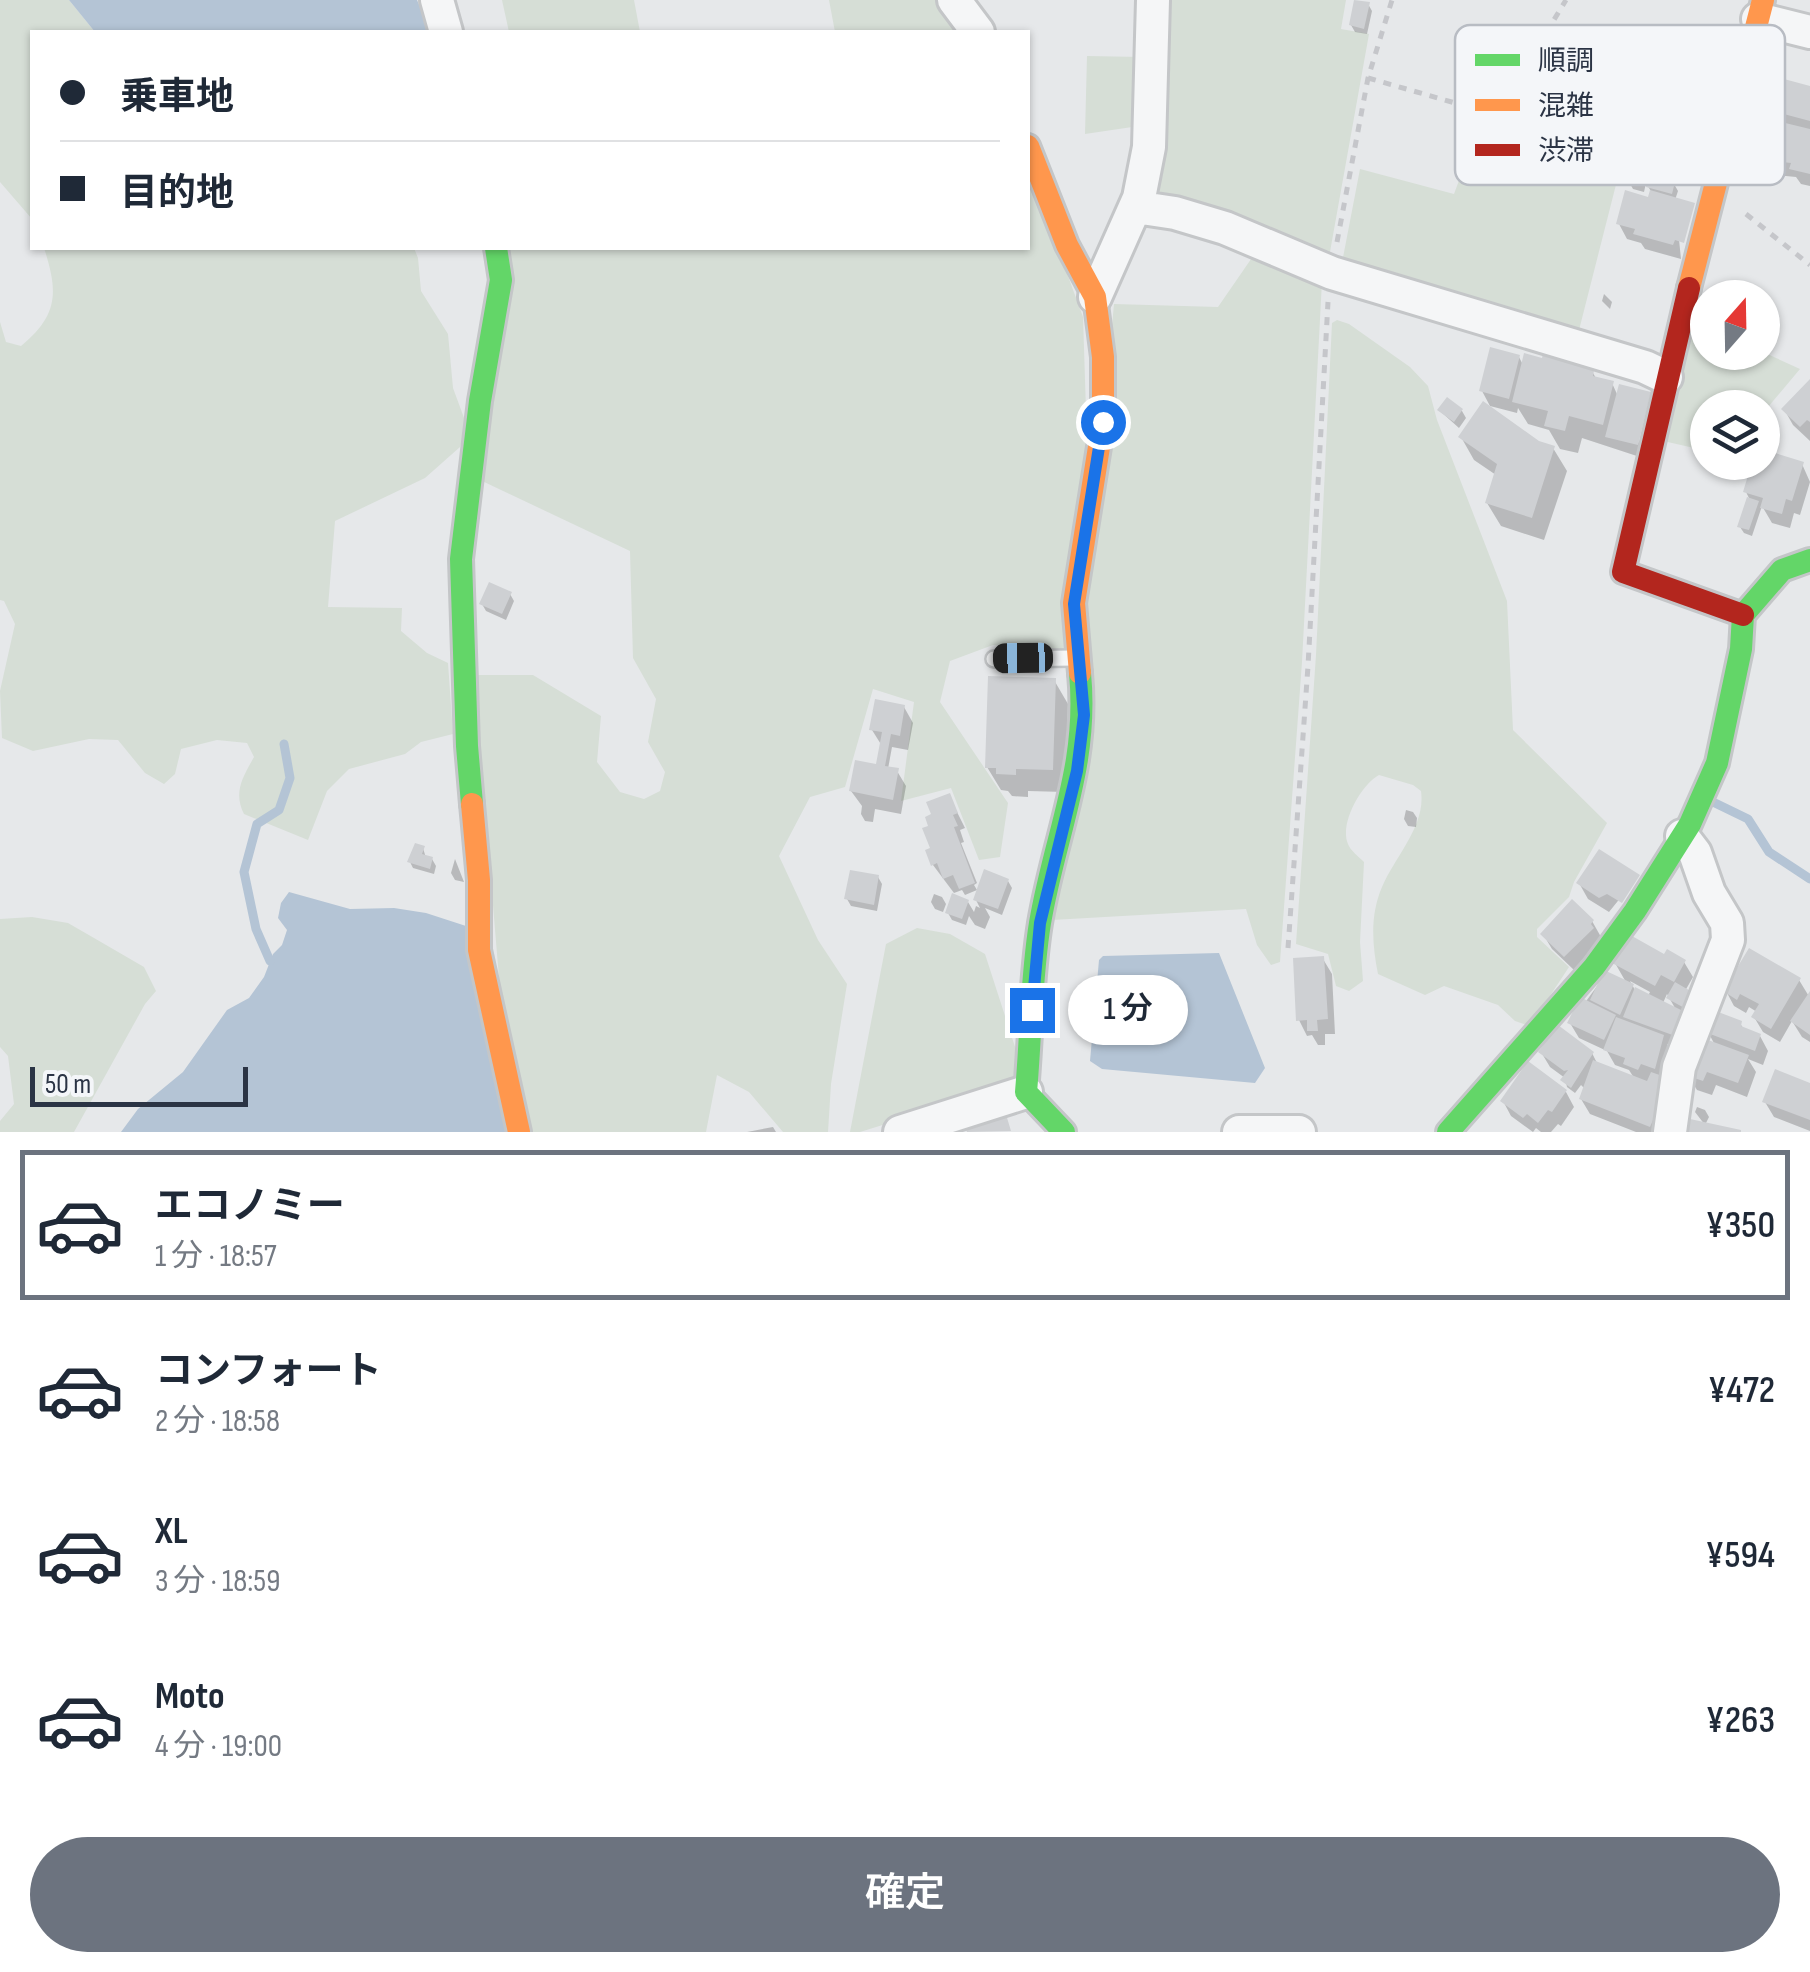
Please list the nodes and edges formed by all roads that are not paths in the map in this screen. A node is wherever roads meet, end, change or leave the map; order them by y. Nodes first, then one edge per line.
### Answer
1 (437, 0) edge
2 (954, 0) edge
3 (1153, 0) edge
4 (1760, 10) edge
5 (445, 30) edge
6 (976, 30) edge
7 (1810, 32) edge
8 (1030, 151) edge
9 (1716, 185) edge
10 (1135, 207) junction
11 (496, 250) edge
12 (1095, 297) junction
13 (1666, 377) junction
14 (1810, 560) edge
15 (1743, 615) junction
16 (1080, 658) junction
17 (994, 659) dead end
18 (1682, 836) junction
19 (1026, 1092) junction
20 (955, 1123) edge
21 (519, 1132) edge
22 (900, 1132) edge
23 (1064, 1132) edge
24 (1239, 1132) edge
25 (1297, 1132) edge
26 (1448, 1132) edge
27 (1670, 1132) edge

1 - 5 street
2 - 6 street
3 - 10 street
4 - 7 street
8 - 12 street
9 - 13 street
10 - 12 street
10 - 13 street
11 - 21 street
12 - 16 street
13 - 15 street
14 - 15 street
15 - 18 street
16 - 17 lane
16 - 19 street
18 - 26 street
18 - 27 street
19 - 20 street
19 - 23 street
20 - 22 street
24 - 25 street

